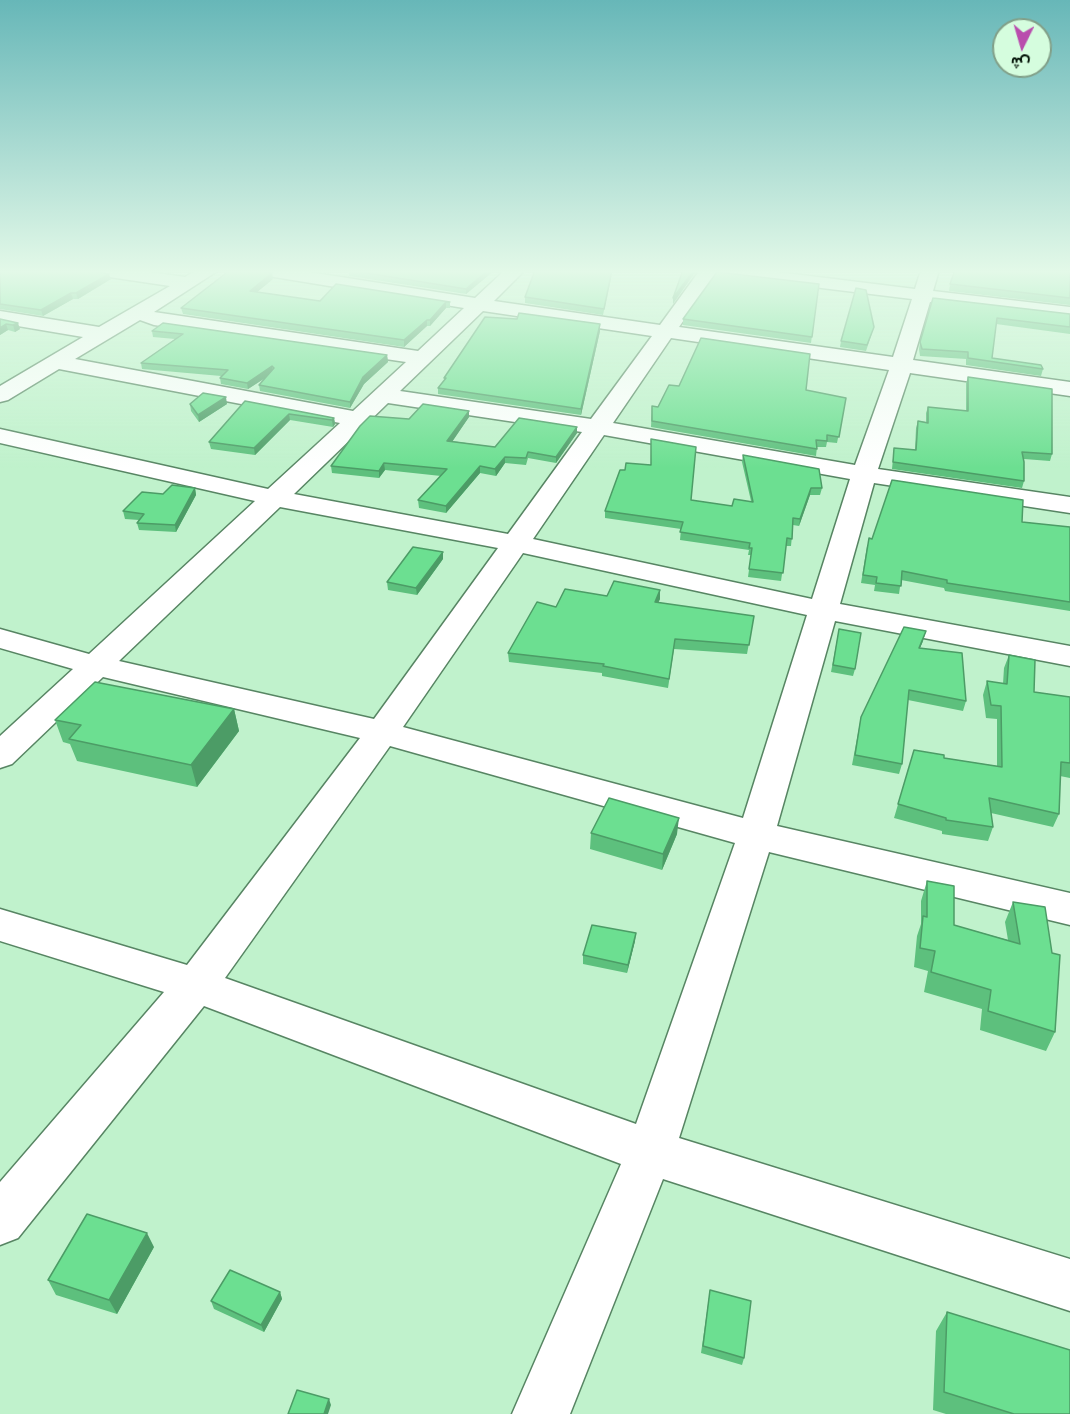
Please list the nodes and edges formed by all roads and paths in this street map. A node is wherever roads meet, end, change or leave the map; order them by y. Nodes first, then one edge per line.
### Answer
1 (100, 336) edge
2 (272, 336) edge
3 (447, 336) edge
4 (664, 336) edge
5 (707, 336) edge
6 (910, 336) edge
7 (424, 358) junction
8 (55, 362) junction
9 (901, 366) junction
10 (1070, 389) edge
11 (0, 395) edge
12 (381, 395) junction
13 (357, 419) junction
14 (596, 427) junction
15 (0, 436) edge
16 (864, 474) junction
17 (274, 498) junction
18 (1070, 505) edge
19 (515, 543) junction
20 (823, 610) junction
21 (0, 638) edge
22 (1070, 656) edge
23 (98, 666) junction
24 (382, 732) junction
25 (0, 756) edge
26 (756, 835) junction
27 (1070, 909) edge
28 (0, 925) edge
29 (196, 985) junction
30 (650, 1152) junction
31 (0, 1220) edge
32 (1070, 1285) edge
33 (541, 1414) edge

1 - 8 street
2 - 7 street
3 - 7 street
4 - 14 street
5 - 9 street
6 - 9 street
7 - 12 street
8 - 11 street
8 - 13 street
9 - 10 street
9 - 16 street
12 - 13 street
12 - 14 street
13 - 17 street
14 - 16 street
14 - 19 street
15 - 17 street
16 - 18 street
16 - 20 street
17 - 19 street
17 - 23 street
19 - 20 street
19 - 24 street
20 - 22 street
20 - 26 street
21 - 23 street
23 - 24 street
23 - 25 street
24 - 26 street
24 - 29 street
26 - 27 street
26 - 30 street
28 - 29 street
29 - 30 street
29 - 31 street
30 - 32 street
30 - 33 street

